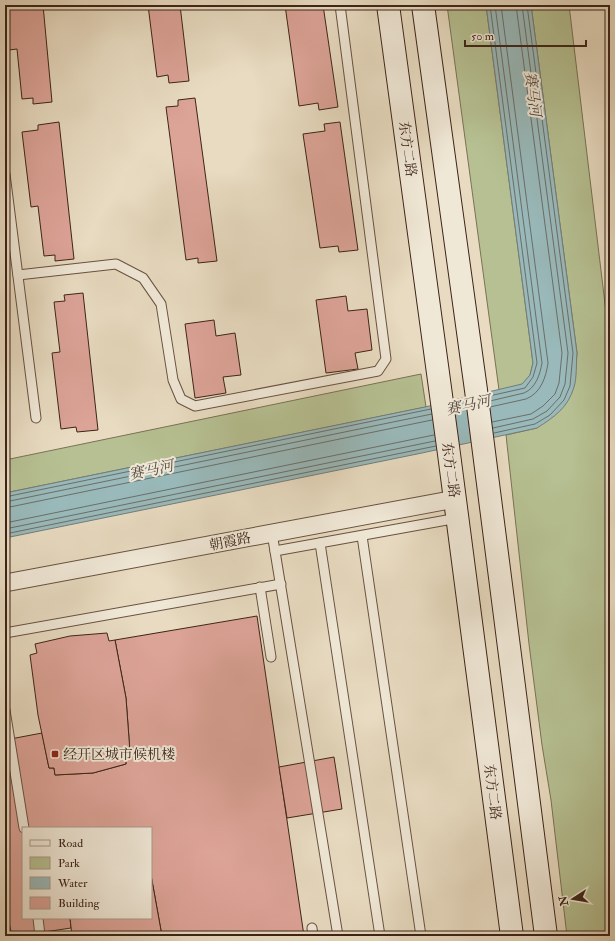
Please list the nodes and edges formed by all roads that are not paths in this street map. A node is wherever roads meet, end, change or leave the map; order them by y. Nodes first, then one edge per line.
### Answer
1 (340, 5) edge
2 (388, 5) edge
3 (423, 5) edge
4 (5, 174) edge
5 (18, 275) junction
6 (36, 418) dead end
7 (456, 509) junction
8 (272, 533) junction
9 (362, 536) junction
10 (320, 543) junction
11 (275, 551) junction
12 (5, 583) edge
13 (280, 584) junction
14 (260, 587) junction
15 (5, 633) edge
16 (270, 657) dead end
17 (5, 710) edge
18 (24, 827) edge
19 (38, 919) edge
20 (40, 936) edge
21 (338, 936) edge
22 (380, 936) edge
23 (421, 936) edge
24 (512, 936) edge
25 (546, 936) edge

1 - 5 lane
2 - 7 main road, 东方二路
3 - 25 main road
4 - 5 lane
5 - 6 lane
7 - 8 street, 朝霞路
7 - 9 lane
7 - 24 main road, 东方二路
8 - 11 lane
8 - 12 street, 朝霞路
9 - 10 lane
9 - 23 lane
10 - 11 lane
10 - 22 lane
11 - 13 lane
13 - 14 lane
13 - 21 lane
14 - 15 lane
14 - 16 lane
17 - 18 lane
19 - 20 lane

